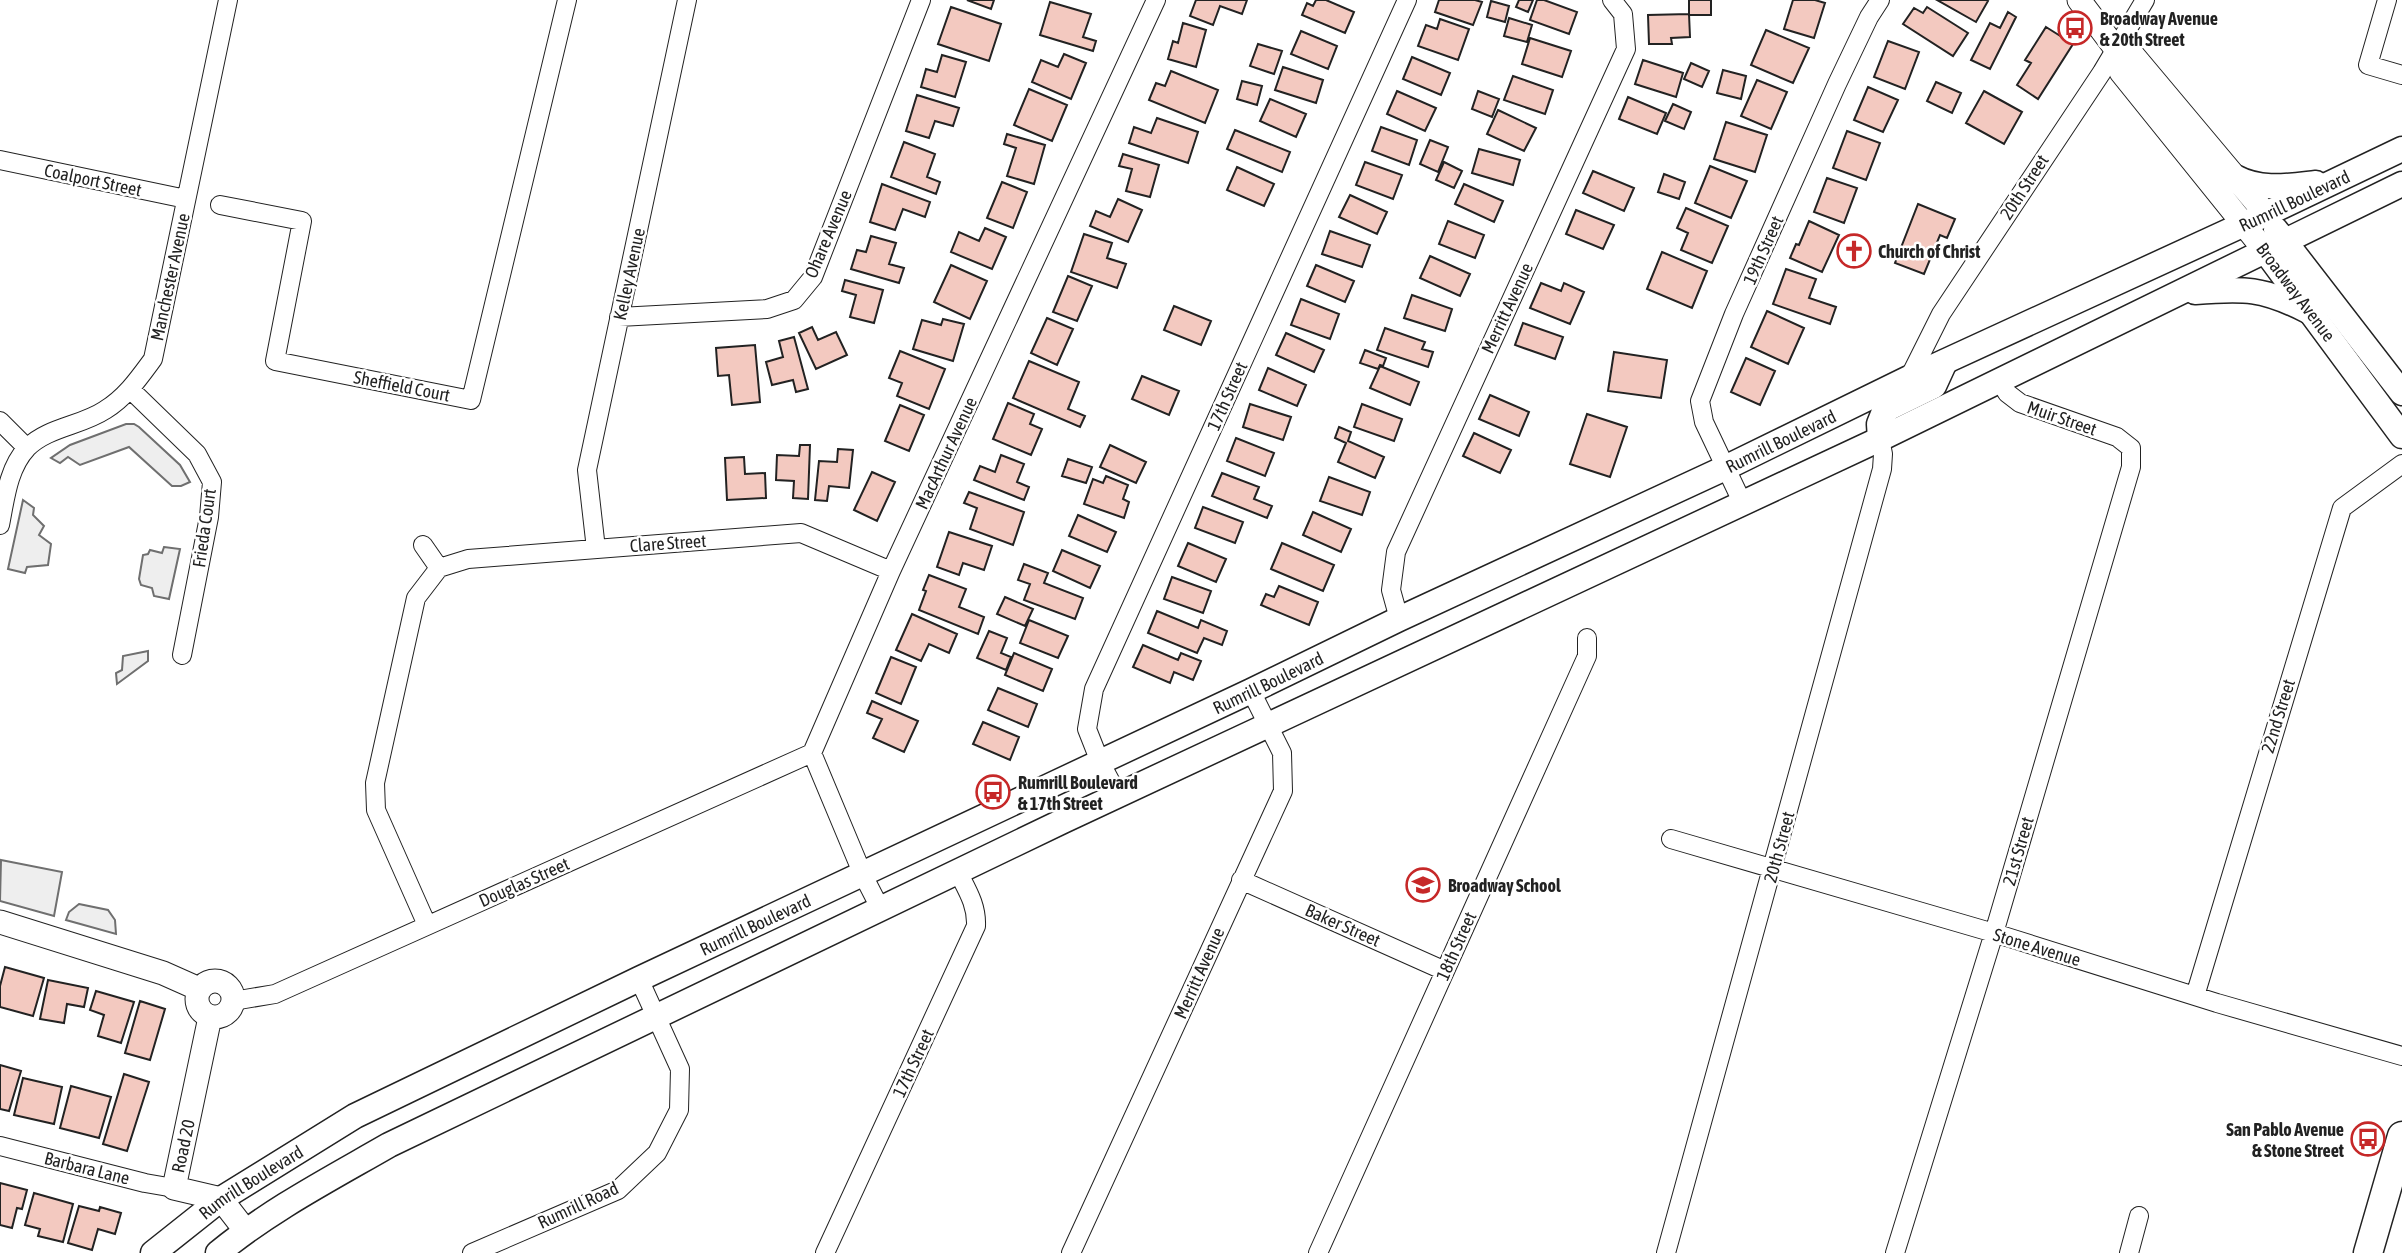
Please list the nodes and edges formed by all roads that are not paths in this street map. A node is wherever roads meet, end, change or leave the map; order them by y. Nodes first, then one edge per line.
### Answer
1 (228, 0) edge
2 (567, 0) edge
3 (687, 0) edge
4 (921, 0) edge
5 (1156, 0) edge
6 (1407, 0) edge
7 (1612, 0) edge
8 (1880, 0) edge
9 (2079, 0) edge
10 (2145, 0) edge
11 (2387, 0) edge
12 (2116, 49) junction
13 (2402, 75) edge
14 (2402, 149) edge
15 (0, 160) edge
16 (2235, 177) junction
17 (2334, 181) junction
18 (2402, 184) edge
19 (186, 199) junction
20 (220, 205) dead end
21 (2255, 219) junction
22 (2275, 248) junction
23 (2179, 294) junction
24 (2312, 313) junction
25 (620, 317) junction
26 (1945, 362) junction
27 (1909, 378) junction
28 (2000, 380) junction
29 (131, 390) junction
30 (2402, 393) edge
31 (0, 421) edge
32 (2402, 436) edge
33 (1880, 439) junction
34 (27, 448) junction
35 (2131, 448) joint
36 (2402, 464) edge
37 (1725, 468) junction
38 (1743, 503) junction
39 (0, 525) edge
40 (423, 545) dead end
41 (596, 549) junction
42 (439, 568) junction
43 (891, 571) junction
44 (1399, 619) junction
45 (1587, 638) dead end
46 (182, 655) dead end
47 (1251, 691) junction
48 (1269, 727) junction
49 (812, 753) junction
50 (1100, 762) junction
51 (1118, 795) junction
52 (1671, 839) dead end
53 (1773, 870) junction
54 (958, 872) junction
55 (863, 875) junction
56 (1241, 880) junction
57 (881, 910) junction
58 (0, 922) edge
59 (427, 925) junction
60 (1994, 933) junction
61 (1445, 971) junction
62 (639, 978) junction
63 (199, 989) junction
64 (2195, 996) junction
65 (233, 1001) junction
66 (654, 1016) junction
67 (210, 1017) junction
68 (2402, 1056) edge
69 (2402, 1136) edge
70 (0, 1146) edge
71 (174, 1188) junction
72 (221, 1199) junction
73 (2139, 1216) dead end
74 (246, 1230) junction
75 (153, 1253) edge
76 (218, 1253) edge
77 (472, 1253) edge
78 (825, 1253) edge
79 (1071, 1253) edge
80 (1318, 1253) edge
81 (1666, 1253) edge
82 (1895, 1253) edge
83 (2129, 1253) edge
84 (2368, 1253) edge

1 - 19 street, Manchester Avenue
2 - 20 street, Sheffield Court
3 - 25 street, Kelley Avenue
4 - 25 street, Ohare Avenue
5 - 43 street, MacArthur Avenue
6 - 50 street, 17th Street
7 - 44 street, Merritt Avenue
8 - 37 street, 19th Street
9 - 12 street, Broadway Avenue
10 - 12 street, 20th Street
11 - 13 street
12 - 16 street, Broadway Avenue
12 - 21 street, Broadway Avenue
12 - 27 street, 20th Street
14 - 17 main road, Rumrill Boulevard
15 - 19 street, Coalport Street
16 - 17 main road
16 - 21 street, Broadway Avenue
17 - 21 main road, Rumrill Boulevard
18 - 22 main road, Rumrill Boulevard
19 - 29 street, Manchester Avenue
21 - 22 main road, Broadway Avenue
21 - 26 main road, Rumrill Boulevard
22 - 23 main road, Rumrill Boulevard
22 - 24 main road, Broadway Avenue
22 - 30 main road, Broadway Avenue
23 - 24 main road
23 - 28 main road, Rumrill Boulevard
24 - 32 main road, Broadway Avenue
25 - 41 street, Kelley Avenue
26 - 27 main road, Rumrill Boulevard
26 - 33 main road
27 - 37 main road, Rumrill Boulevard
28 - 33 main road, Rumrill Boulevard
28 - 35 street, Muir Street
29 - 34 street, Manchester Avenue
29 - 46 street, Frieda Court
31 - 34 street
33 - 38 main road, Rumrill Boulevard
33 - 53 street, 20th Street
34 - 39 street, Manchester Avenue
35 - 60 street, 21st Street
36 - 64 street, 22nd Street
37 - 38 street, 19th Street
37 - 44 main road, Rumrill Boulevard
38 - 48 main road, Rumrill Boulevard
40 - 42 street
41 - 42 street, Clare Street
41 - 43 street, Clare Street
42 - 59 street
43 - 49 street, MacArthur Avenue
44 - 47 main road, Rumrill Boulevard
45 - 61 street, 18th Street
47 - 48 street, Merritt Avenue
47 - 50 main road, Rumrill Boulevard
48 - 51 main road, Rumrill Boulevard
48 - 56 street, Merritt Avenue
49 - 55 street
49 - 59 street, Douglas Street
50 - 51 street, 17th Street
50 - 55 main road, Rumrill Boulevard
51 - 54 main road, Rumrill Boulevard
52 - 53 street, Stone Avenue
53 - 60 street, Stone Avenue
53 - 81 street, 20th Street
54 - 57 main road, Rumrill Boulevard
54 - 78 street, 17th Street
55 - 57 street
55 - 62 main road, Rumrill Boulevard
56 - 61 street, Baker Street
56 - 79 street, Merritt Avenue
57 - 66 main road, Rumrill Boulevard
58 - 63 street
59 - 65 street, Douglas Street
60 - 64 street, Stone Avenue
60 - 82 street, 21st Street
61 - 80 street, 18th Street
62 - 66 street, Rumrill Road
62 - 72 main road, Rumrill Boulevard
63 - 65 street
63 - 67 street
64 - 68 street, Stone Avenue
65 - 67 street
66 - 74 main road, Rumrill Boulevard
66 - 77 street, Rumrill Road
67 - 71 street, Road 20
69 - 84 main road
70 - 71 street, Barbara Lane
71 - 72 street, Road 20
72 - 74 street
72 - 75 main road, Rumrill Boulevard
73 - 83 street
74 - 76 main road, Rumrill Boulevard

